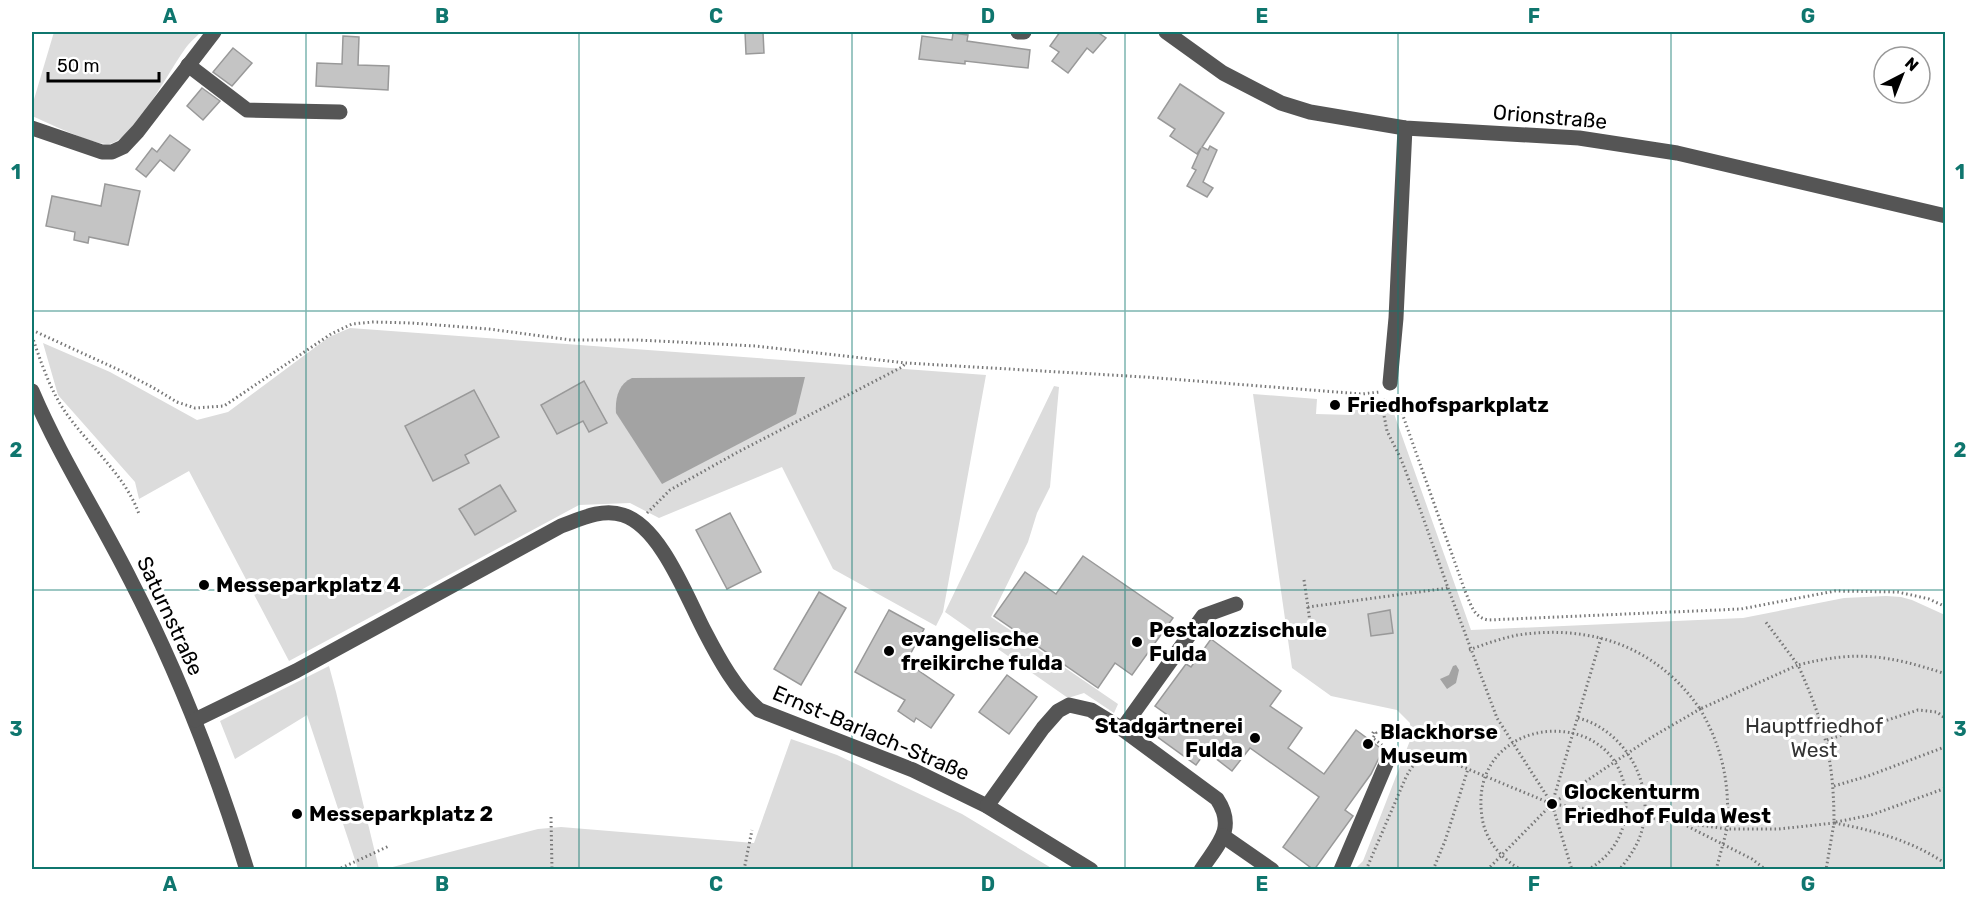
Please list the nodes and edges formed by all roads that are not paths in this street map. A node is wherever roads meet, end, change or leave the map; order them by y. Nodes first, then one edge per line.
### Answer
1 (214, 32) edge
2 (1018, 32) edge
3 (1024, 32) edge
4 (1166, 32) edge
5 (188, 65) junction
6 (340, 112) dead end
7 (32, 128) edge
8 (1405, 128) junction
9 (1946, 216) edge
10 (1390, 387) road end
11 (32, 391) edge
12 (1236, 604) dead end
13 (195, 720) junction
14 (1122, 729) junction
15 (1389, 757) dead end
16 (987, 806) junction
17 (1223, 836) junction
18 (1203, 869) edge
19 (247, 870) edge
20 (1091, 870) edge
21 (1272, 870) edge
22 (1341, 870) edge

1 - 5 street
2 - 3 street
4 - 8 street, Orionstraße
5 - 6 street
5 - 7 street
8 - 9 street, Orionstraße
8 - 10 street
11 - 13 street, Saturnstraße
12 - 14 street
13 - 16 street, Ernst-Barlach-Straße
13 - 19 street, Saturnstraße
14 - 16 street
14 - 17 street
15 - 22 street
16 - 20 street, Ernst-Barlach-Straße
17 - 18 street
17 - 21 street

